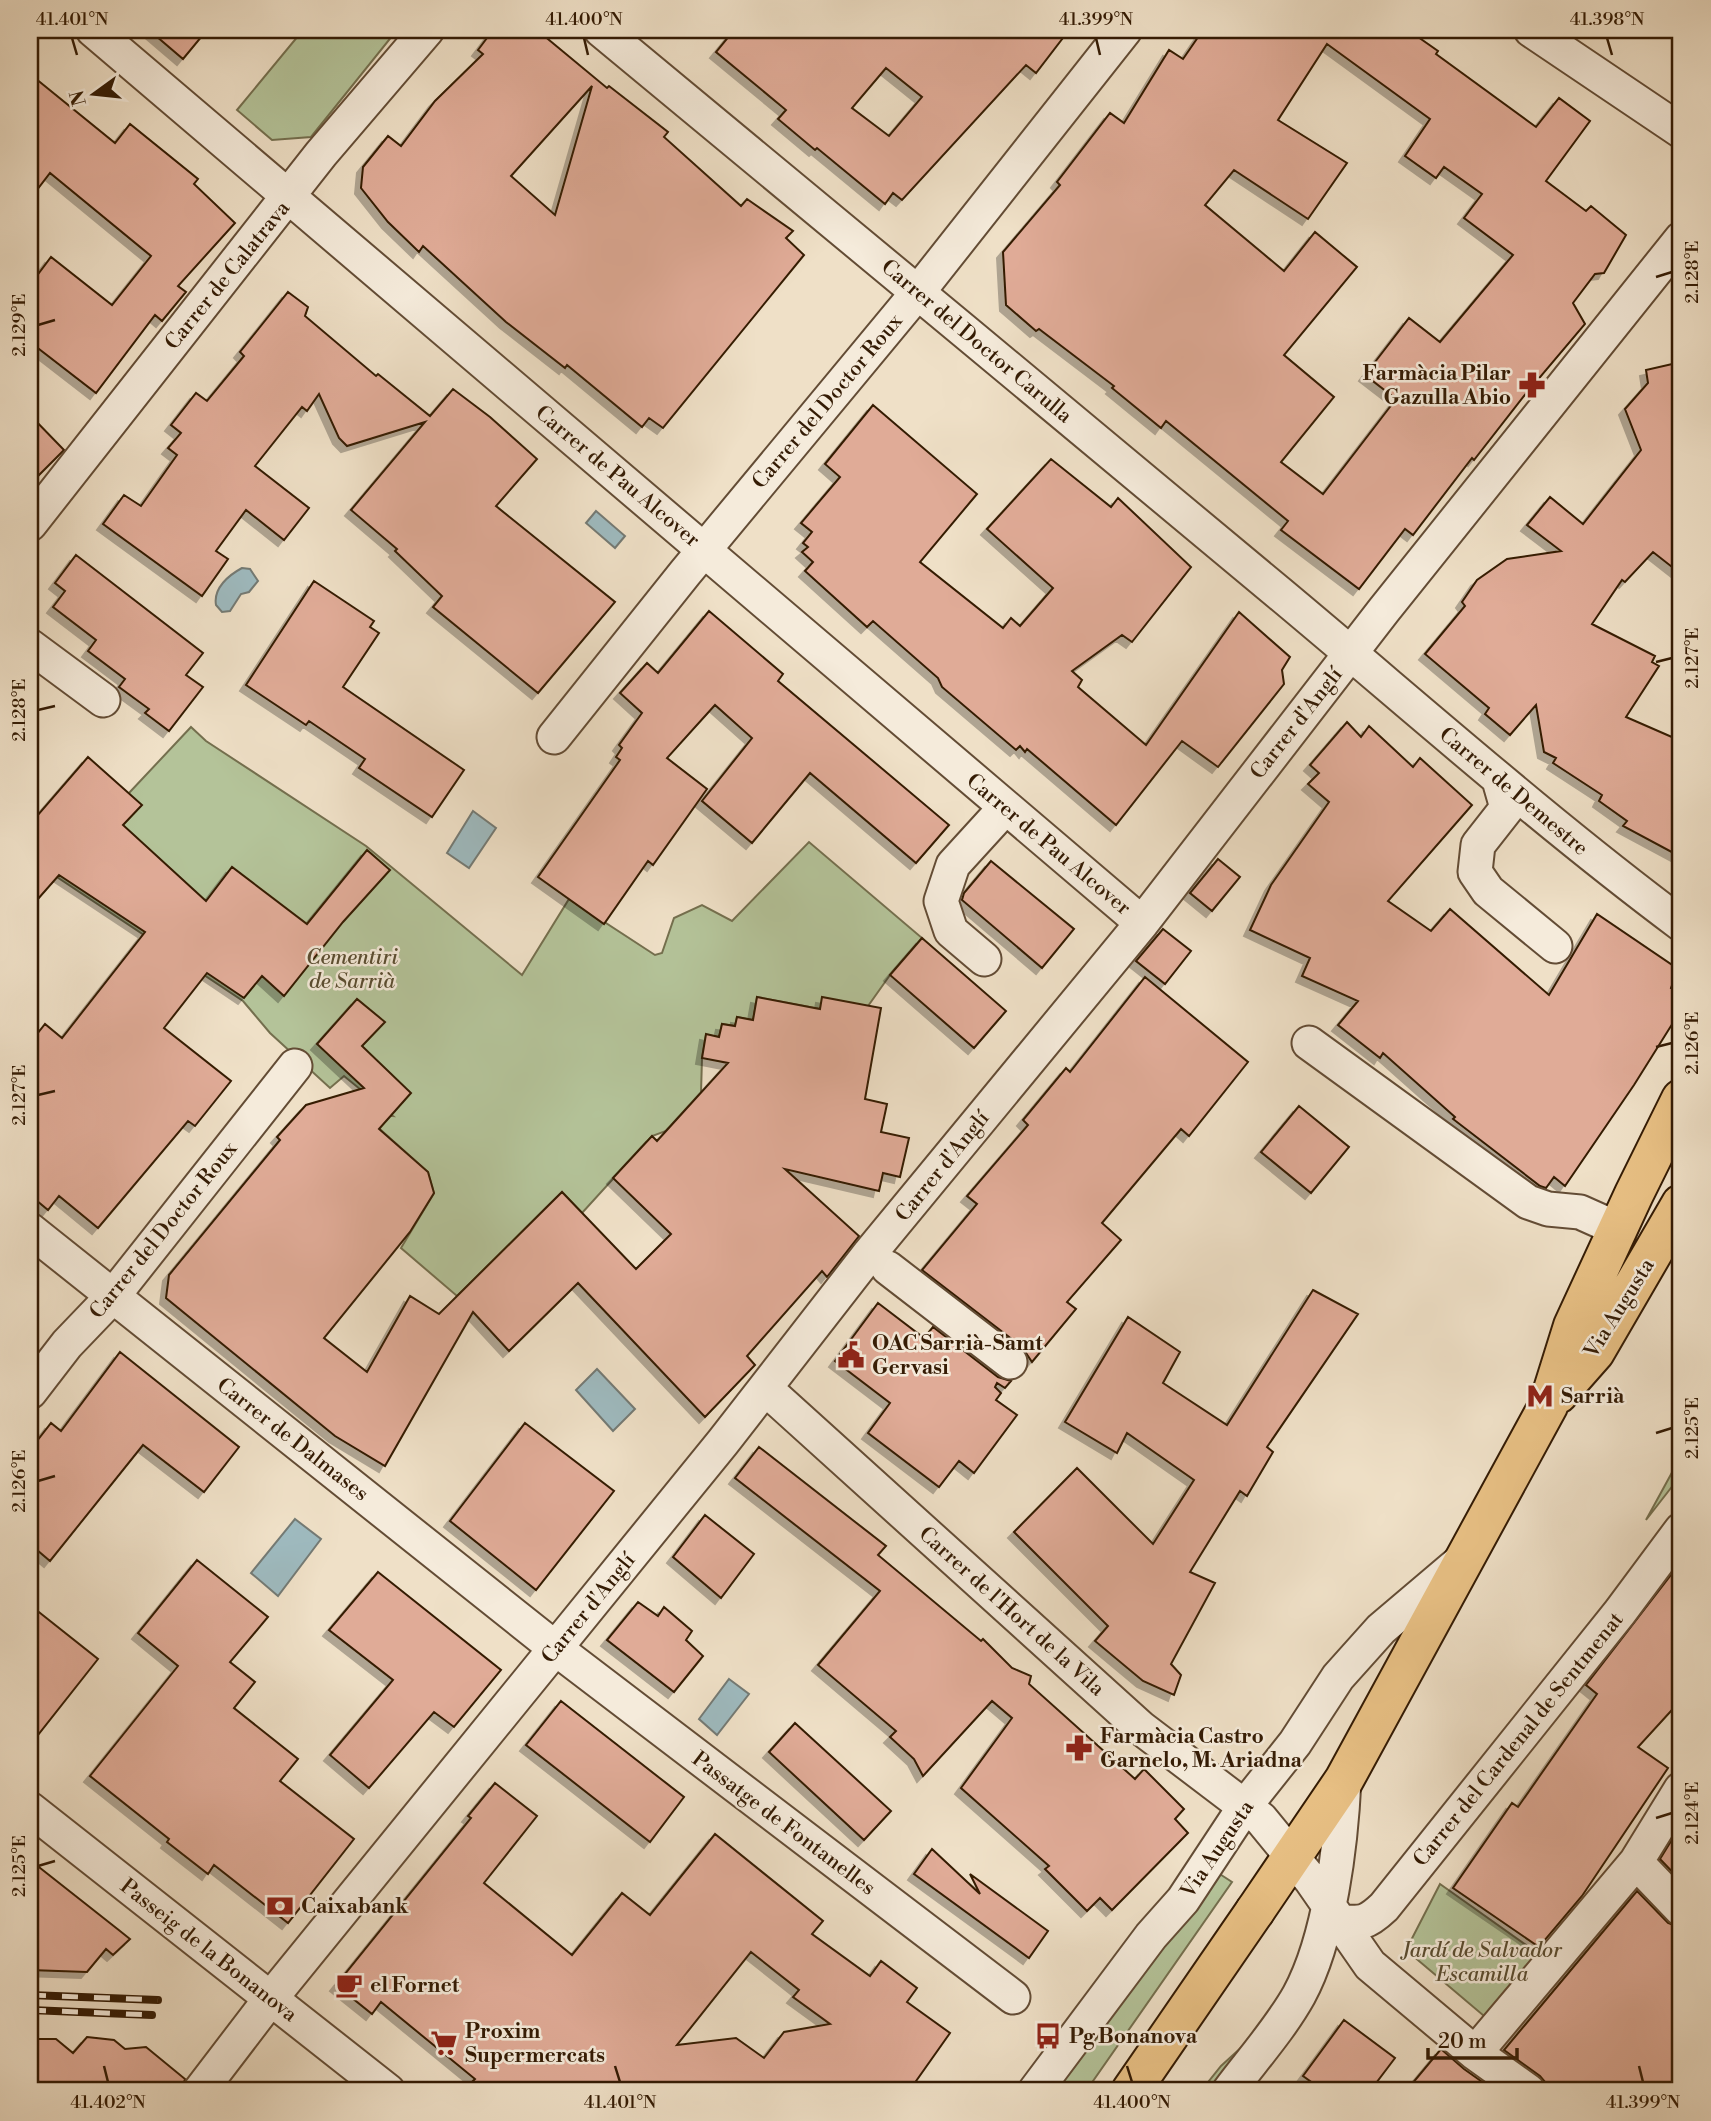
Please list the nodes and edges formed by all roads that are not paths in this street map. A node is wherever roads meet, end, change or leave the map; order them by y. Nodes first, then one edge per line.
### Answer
1 (93, 30) edge
2 (427, 30) edge
3 (601, 30) edge
4 (1125, 30) edge
5 (1531, 30) edge
6 (1681, 131) edge
7 (289, 197) junction
8 (1681, 239) edge
9 (918, 292) junction
10 (30, 524) edge
11 (705, 550) junction
12 (30, 646) edge
13 (1350, 654) junction
14 (103, 700) dead end
15 (554, 737) dead end
16 (1499, 780) junction
17 (1005, 808) junction
18 (1142, 923) junction
19 (1681, 924) edge
20 (1555, 946) dead end
21 (984, 959) dead end
22 (1310, 1043) dead end
23 (295, 1066) dead end
24 (1681, 1099) edge
25 (1681, 1204) edge
26 (1618, 1229) junction
27 (30, 1230) edge
28 (888, 1268) dead end
29 (113, 1296) junction
30 (1010, 1362) dead end
31 (766, 1389) junction
32 (30, 1392) edge
33 (1548, 1406) junction
34 (1681, 1530) edge
35 (1467, 1556) junction
36 (555, 1648) junction
37 (1344, 1780) junction
38 (1681, 1789) edge
39 (1245, 1806) junction
40 (30, 1809) edge
41 (1292, 1857) junction
42 (1636, 1862) junction
43 (1681, 1909) edge
44 (1333, 1912) junction
45 (1013, 1997) dead end
46 (271, 1998) junction
47 (1475, 2053) junction
48 (200, 2091) edge
49 (388, 2091) edge
50 (1035, 2091) edge
51 (1131, 2091) edge
52 (1229, 2091) edge
53 (1528, 2091) edge

1 - 7 street, Carrer de Pau Alcover
2 - 7 street, Carrer de Calatrava
3 - 9 street, Carrer del Doctor Carulla
4 - 9 street, Carrer del Doctor Roux
5 - 6 street
7 - 10 street, Carrer de Calatrava
7 - 11 street, Carrer de Pau Alcover
8 - 13 street, Carrer d'Anglí
9 - 11 street, Carrer del Doctor Roux
9 - 13 street, Carrer del Doctor Carulla
11 - 15 street, Carrer del Doctor Roux
11 - 17 street, Carrer de Pau Alcover
12 - 14 street
13 - 16 street, Carrer de Demestre
13 - 18 street, Carrer d'Anglí
16 - 19 street, Carrer de Demestre
16 - 20 street
17 - 18 street, Carrer de Pau Alcover
17 - 21 street
18 - 31 street, Carrer d'Anglí
22 - 26 street
23 - 29 street, Carrer del Doctor Roux
24 - 26 main road, Via Augusta
25 - 33 main road, Via Augusta
26 - 33 main road, Via Augusta
27 - 29 street, Carrer de Dalmases
28 - 30 street
29 - 32 street, Carrer del Doctor Roux
29 - 36 street, Carrer de Dalmases
31 - 36 street, Carrer d'Anglí
31 - 39 street, Carrer de l'Hort de la Vila
33 - 35 main road, Via Augusta
34 - 44 street, Carrer del Cardenal de Sentmenat
35 - 37 main road, Via Augusta
35 - 39 street, Via Augusta
36 - 45 street, Passatge de Fontanelles
36 - 46 street, Carrer d'Anglí
37 - 41 main road, Via Augusta
37 - 44 street, Via Augusta
38 - 42 street
39 - 41 street, Carrer de l'Hort de la Vila
39 - 50 street, Via Augusta
40 - 46 street, Passeig de la Bonanova
41 - 44 street, Carrer de l'Hort de la Vila
41 - 51 main road, Via Augusta
42 - 43 street
42 - 47 street
44 - 47 street, Carrer de l'Hort de la Vila
44 - 52 street, Via Augusta
46 - 48 street, Carrer d'Anglí
46 - 49 street, Passeig de la Bonanova
47 - 53 street, Carrer de l'Hort de la Vila

